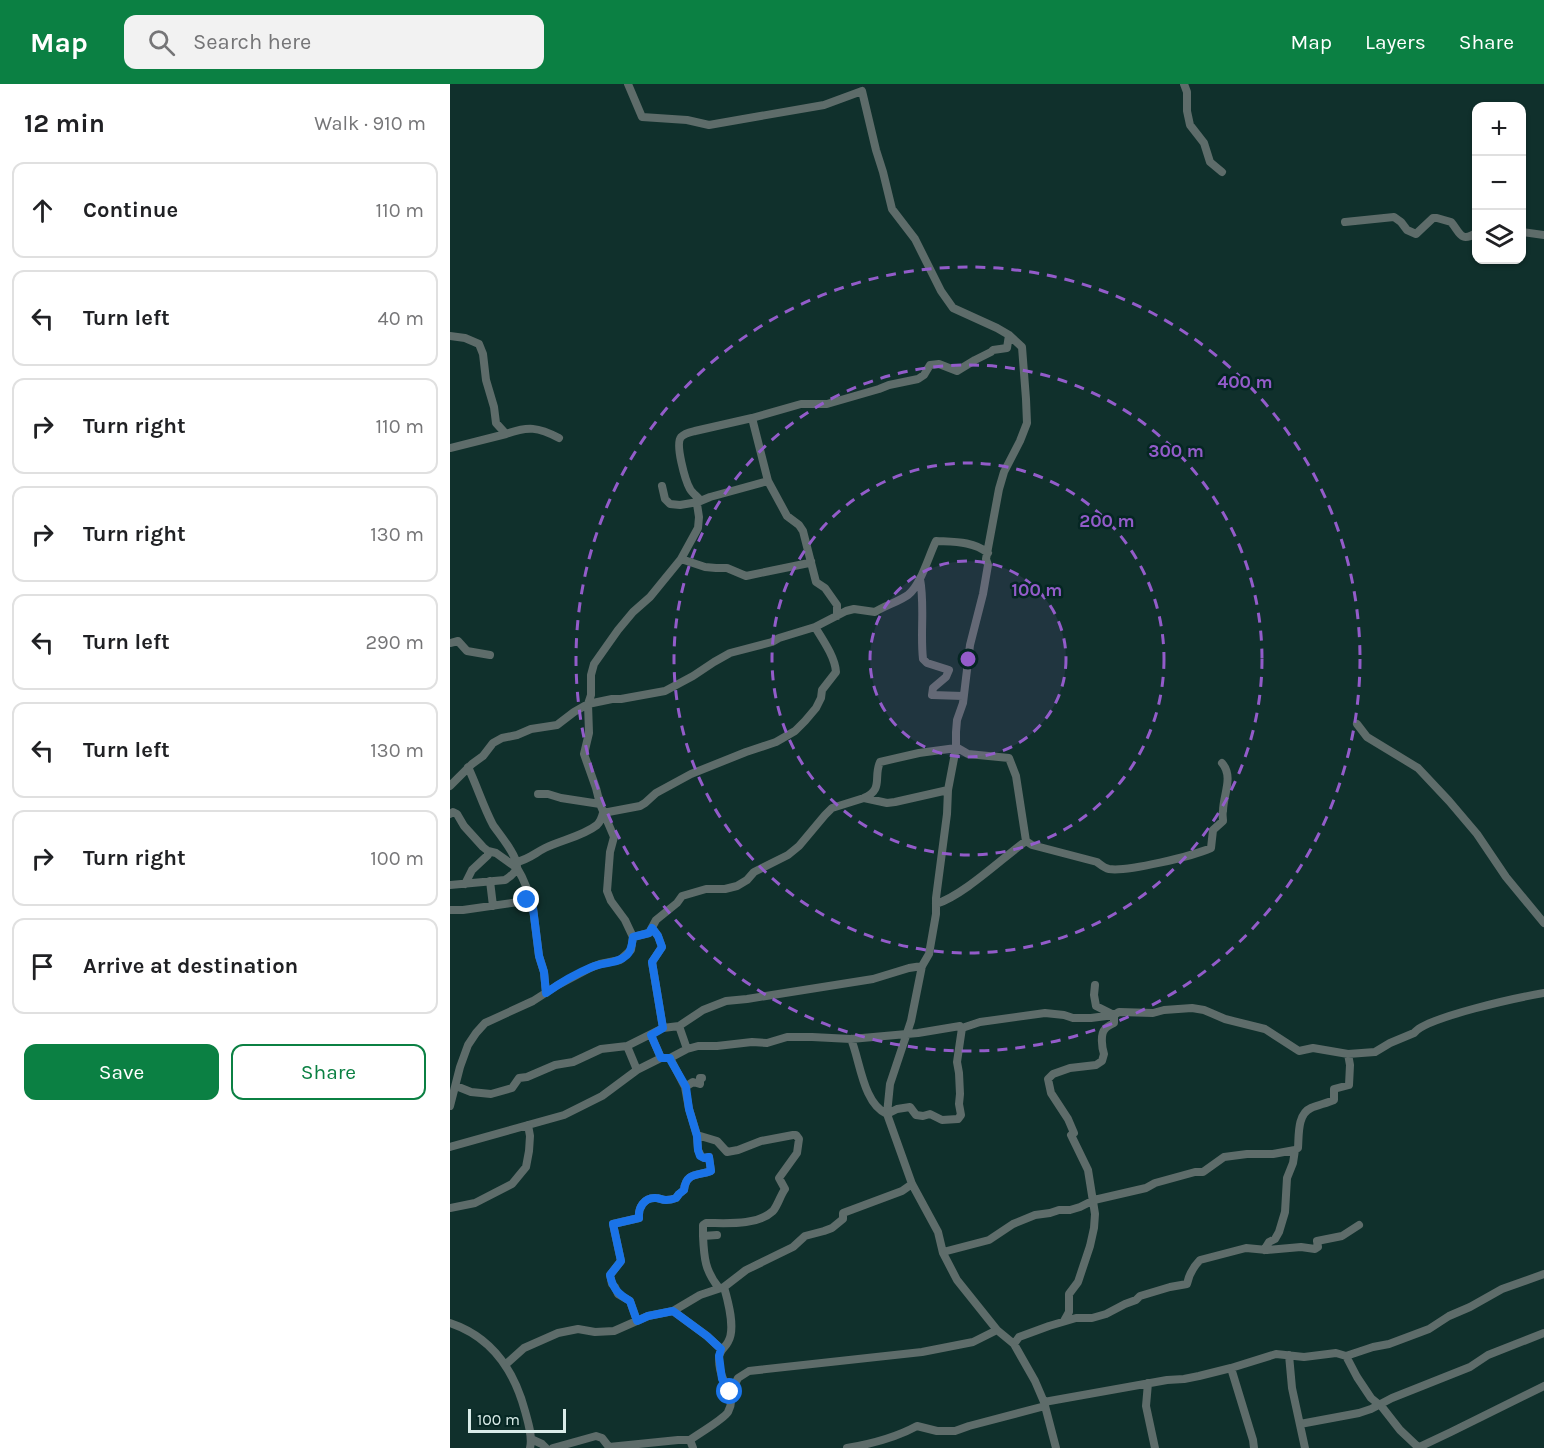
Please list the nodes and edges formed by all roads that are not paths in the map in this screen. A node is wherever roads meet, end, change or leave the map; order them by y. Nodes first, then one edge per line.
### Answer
1 (628, 84) edge
2 (1184, 84) edge
3 (863, 87) edge
4 (1222, 172) dead end
5 (1345, 222) dead end
6 (1526, 233) edge
7 (1544, 235) edge
8 (1472, 236) edge
9 (1009, 335) junction
10 (450, 336) edge
11 (752, 418) junction
12 (506, 434) junction
13 (560, 438) dead end
14 (450, 448) edge
15 (768, 481) junction
16 (662, 486) dead end
17 (699, 501) junction
18 (988, 553) junction
19 (681, 559) junction
20 (811, 561) junction
21 (920, 579) junction
22 (837, 616) junction
23 (815, 627) junction
24 (450, 643) edge
25 (490, 655) dead end
26 (963, 696) junction
27 (588, 704) junction
28 (1357, 724) dead end
29 (956, 748) junction
30 (1222, 763) dead end
31 (468, 767) junction
32 (450, 786) edge
33 (948, 790) junction
34 (538, 794) dead end
35 (864, 798) junction
36 (600, 804) junction
37 (603, 813) junction
38 (450, 814) edge
39 (1026, 841) junction
40 (488, 851) junction
41 (517, 865) junction
42 (490, 881) junction
43 (465, 884) junction
44 (450, 885) edge
45 (532, 900) junction
46 (936, 904) junction
47 (493, 906) junction
48 (450, 910) edge
49 (1544, 923) edge
50 (652, 928) junction
51 (633, 937) junction
52 (922, 966) junction
53 (1095, 985) dead end
54 (546, 993) junction
55 (1544, 993) edge
56 (1114, 1015) junction
57 (679, 1026) junction
58 (663, 1028) junction
59 (962, 1028) junction
60 (907, 1034) junction
61 (651, 1035) junction
62 (851, 1039) junction
63 (627, 1046) junction
64 (687, 1049) junction
65 (1348, 1054) junction
66 (661, 1058) junction
67 (670, 1058) junction
68 (637, 1070) junction
69 (702, 1078) dead end
70 (456, 1086) junction
71 (686, 1087) junction
72 (450, 1106) edge
73 (887, 1114) junction
74 (528, 1125) junction
75 (697, 1136) junction
76 (450, 1147) edge
77 (1295, 1150) junction
78 (912, 1184) junction
79 (1094, 1200) junction
80 (450, 1208) edge
81 (1359, 1225) dead end
82 (717, 1235) dead end
83 (703, 1236) junction
84 (1264, 1250) junction
85 (943, 1252) junction
86 (1544, 1274) edge
87 (722, 1288) junction
88 (673, 1311) junction
89 (637, 1321) junction
90 (1064, 1321) junction
91 (450, 1323) edge
92 (997, 1330) junction
93 (1544, 1333) edge
94 (1014, 1344) junction
95 (721, 1349) junction
96 (1290, 1355) junction
97 (1346, 1356) junction
98 (505, 1365) junction
99 (1231, 1368) junction
100 (1148, 1383) junction
101 (1544, 1386) edge
102 (730, 1392) junction
103 (1044, 1405) junction
104 (1379, 1405) junction
105 (1300, 1424) junction
106 (530, 1444) edge
107 (692, 1444) edge
108 (549, 1448) edge
109 (847, 1448) edge
110 (1056, 1448) edge
111 (1155, 1448) edge
112 (1254, 1448) edge
113 (1305, 1448) edge
114 (1418, 1448) edge

1 - 3 street
2 - 4 street
3 - 9 street
5 - 8 street
6 - 7 street
9 - 11 street
9 - 18 street
10 - 12 street
11 - 15 street
11 - 17 street
12 - 13 street
12 - 14 street
15 - 17 street
15 - 20 street
16 - 17 street
17 - 19 street
18 - 21 street
18 - 26 street
19 - 20 street
19 - 27 street
20 - 22 street
21 - 22 street
21 - 26 street
22 - 23 street
23 - 27 street
23 - 37 street
24 - 25 street
26 - 29 street
27 - 31 street
27 - 36 street
28 - 49 street
29 - 33 street
29 - 35 street
29 - 39 street
30 - 39 street
31 - 32 street
31 - 41 street
33 - 35 street
33 - 46 street
34 - 36 street
35 - 50 street
36 - 37 street
37 - 41 street
37 - 51 street
38 - 40 street
39 - 46 street
40 - 41 street
40 - 43 street
41 - 42 street
41 - 45 street
42 - 43 street
42 - 47 street
43 - 44 street
45 - 47 street
45 - 54 street
46 - 52 street
47 - 48 street
50 - 51 street
50 - 58 street
51 - 54 street
52 - 57 street
52 - 60 street
53 - 56 street
54 - 70 street
55 - 65 street
56 - 59 street
56 - 65 street
56 - 79 street
57 - 58 street
57 - 64 street
58 - 61 street
59 - 60 street
59 - 73 street
60 - 62 street
60 - 73 street
61 - 63 street
61 - 66 street
62 - 64 street
62 - 73 street
63 - 68 street
63 - 70 street
64 - 67 street
65 - 77 street
66 - 67 street
66 - 68 street
67 - 71 street
68 - 74 street
69 - 71 street
70 - 72 street
71 - 75 street
73 - 78 street
74 - 76 street
74 - 80 street
75 - 83 street
75 - 89 street
77 - 79 street
77 - 84 street
78 - 85 street
78 - 87 street
79 - 85 street
79 - 90 street
81 - 84 street
82 - 83 street
83 - 87 street
84 - 90 street
85 - 92 street
86 - 97 street
87 - 88 street
87 - 95 street
88 - 89 street
88 - 95 street
89 - 98 street
90 - 94 street
91 - 98 street
92 - 94 street
92 - 102 street
93 - 104 street
94 - 103 street
95 - 102 street
96 - 97 street
96 - 99 street
96 - 105 street
97 - 104 street
98 - 106 street
99 - 100 street
99 - 112 street
100 - 103 street
100 - 111 street
101 - 114 street
102 - 107 street
103 - 109 street
103 - 110 street
104 - 105 street
104 - 114 street
105 - 113 street
106 - 108 street
107 - 108 street

